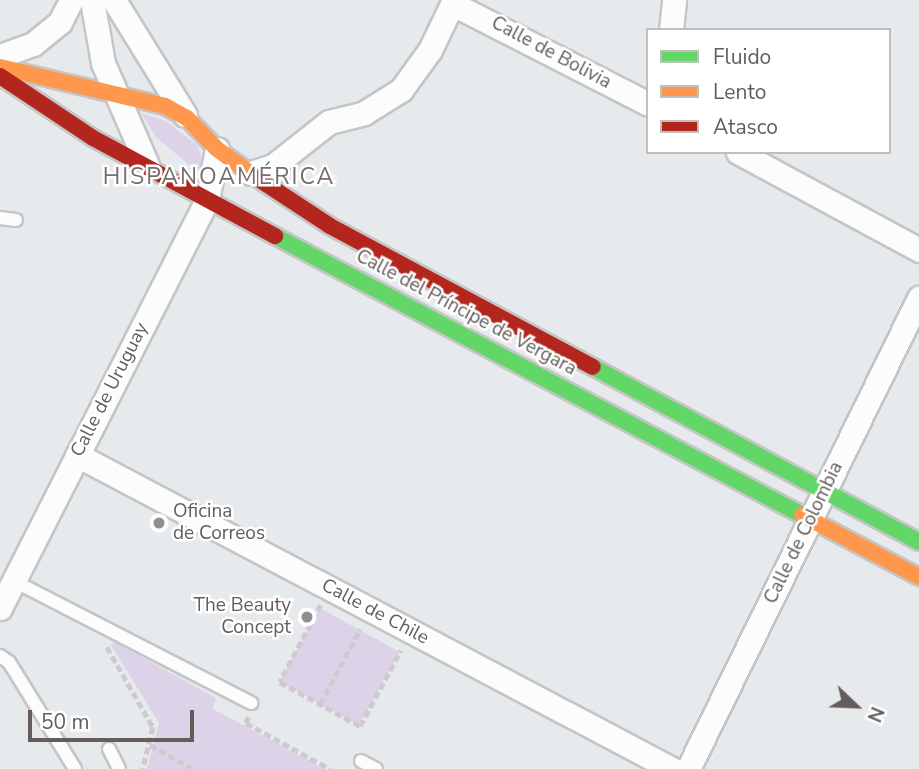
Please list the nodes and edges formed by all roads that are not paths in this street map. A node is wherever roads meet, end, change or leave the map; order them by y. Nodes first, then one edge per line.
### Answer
1 (71, 0) edge
2 (92, 0) edge
3 (114, 0) edge
4 (674, 0) edge
5 (454, 2) edge
6 (671, 28) edge
7 (0, 56) edge
8 (0, 67) edge
9 (0, 76) edge
10 (113, 92) junction
11 (646, 103) edge
12 (187, 118) junction
13 (217, 149) junction
14 (742, 154) edge
15 (148, 167) junction
16 (251, 173) junction
17 (207, 200) junction
18 (0, 218) edge
19 (16, 219) dead end
20 (919, 250) edge
21 (919, 298) edge
22 (78, 455) junction
23 (824, 491) junction
24 (811, 519) junction
25 (919, 542) edge
26 (919, 577) edge
27 (14, 581) junction
28 (0, 608) edge
29 (0, 656) edge
30 (251, 703) road end
31 (109, 749) dead end
32 (361, 761) dead end
33 (75, 769) edge
34 (119, 769) edge
35 (376, 769) edge
36 (672, 769) edge
37 (688, 769) edge

1 - 7 street
2 - 10 street
3 - 12 street
4 - 6 street
5 - 11 street, Calle de Bolivia
5 - 16 street
8 - 10 main road, Calle del Príncipe de Vergara
9 - 15 main road, Calle del Príncipe de Vergara
10 - 12 main road, Calle del Príncipe de Vergara
10 - 15 street
12 - 13 main road, Calle del Príncipe de Vergara
13 - 16 main road, Calle del Príncipe de Vergara
13 - 17 street, Calle de Uruguay
14 - 20 street
15 - 17 main road, Calle del Príncipe de Vergara
16 - 23 main road, Calle del Príncipe de Vergara
17 - 22 street, Calle de Uruguay
17 - 24 main road, Calle del Príncipe de Vergara
18 - 19 lane
21 - 23 street, Calle de Colombia
22 - 27 street, Calle de Uruguay
22 - 36 street, Calle de Chile
23 - 24 street, Calle de Colombia
23 - 25 main road, Calle del Príncipe de Vergara
24 - 26 main road, Calle del Príncipe de Vergara
24 - 37 street, Calle de Colombia
27 - 28 street, Calle de Uruguay
27 - 30 lane
29 - 33 lane
31 - 34 lane
32 - 35 lane

